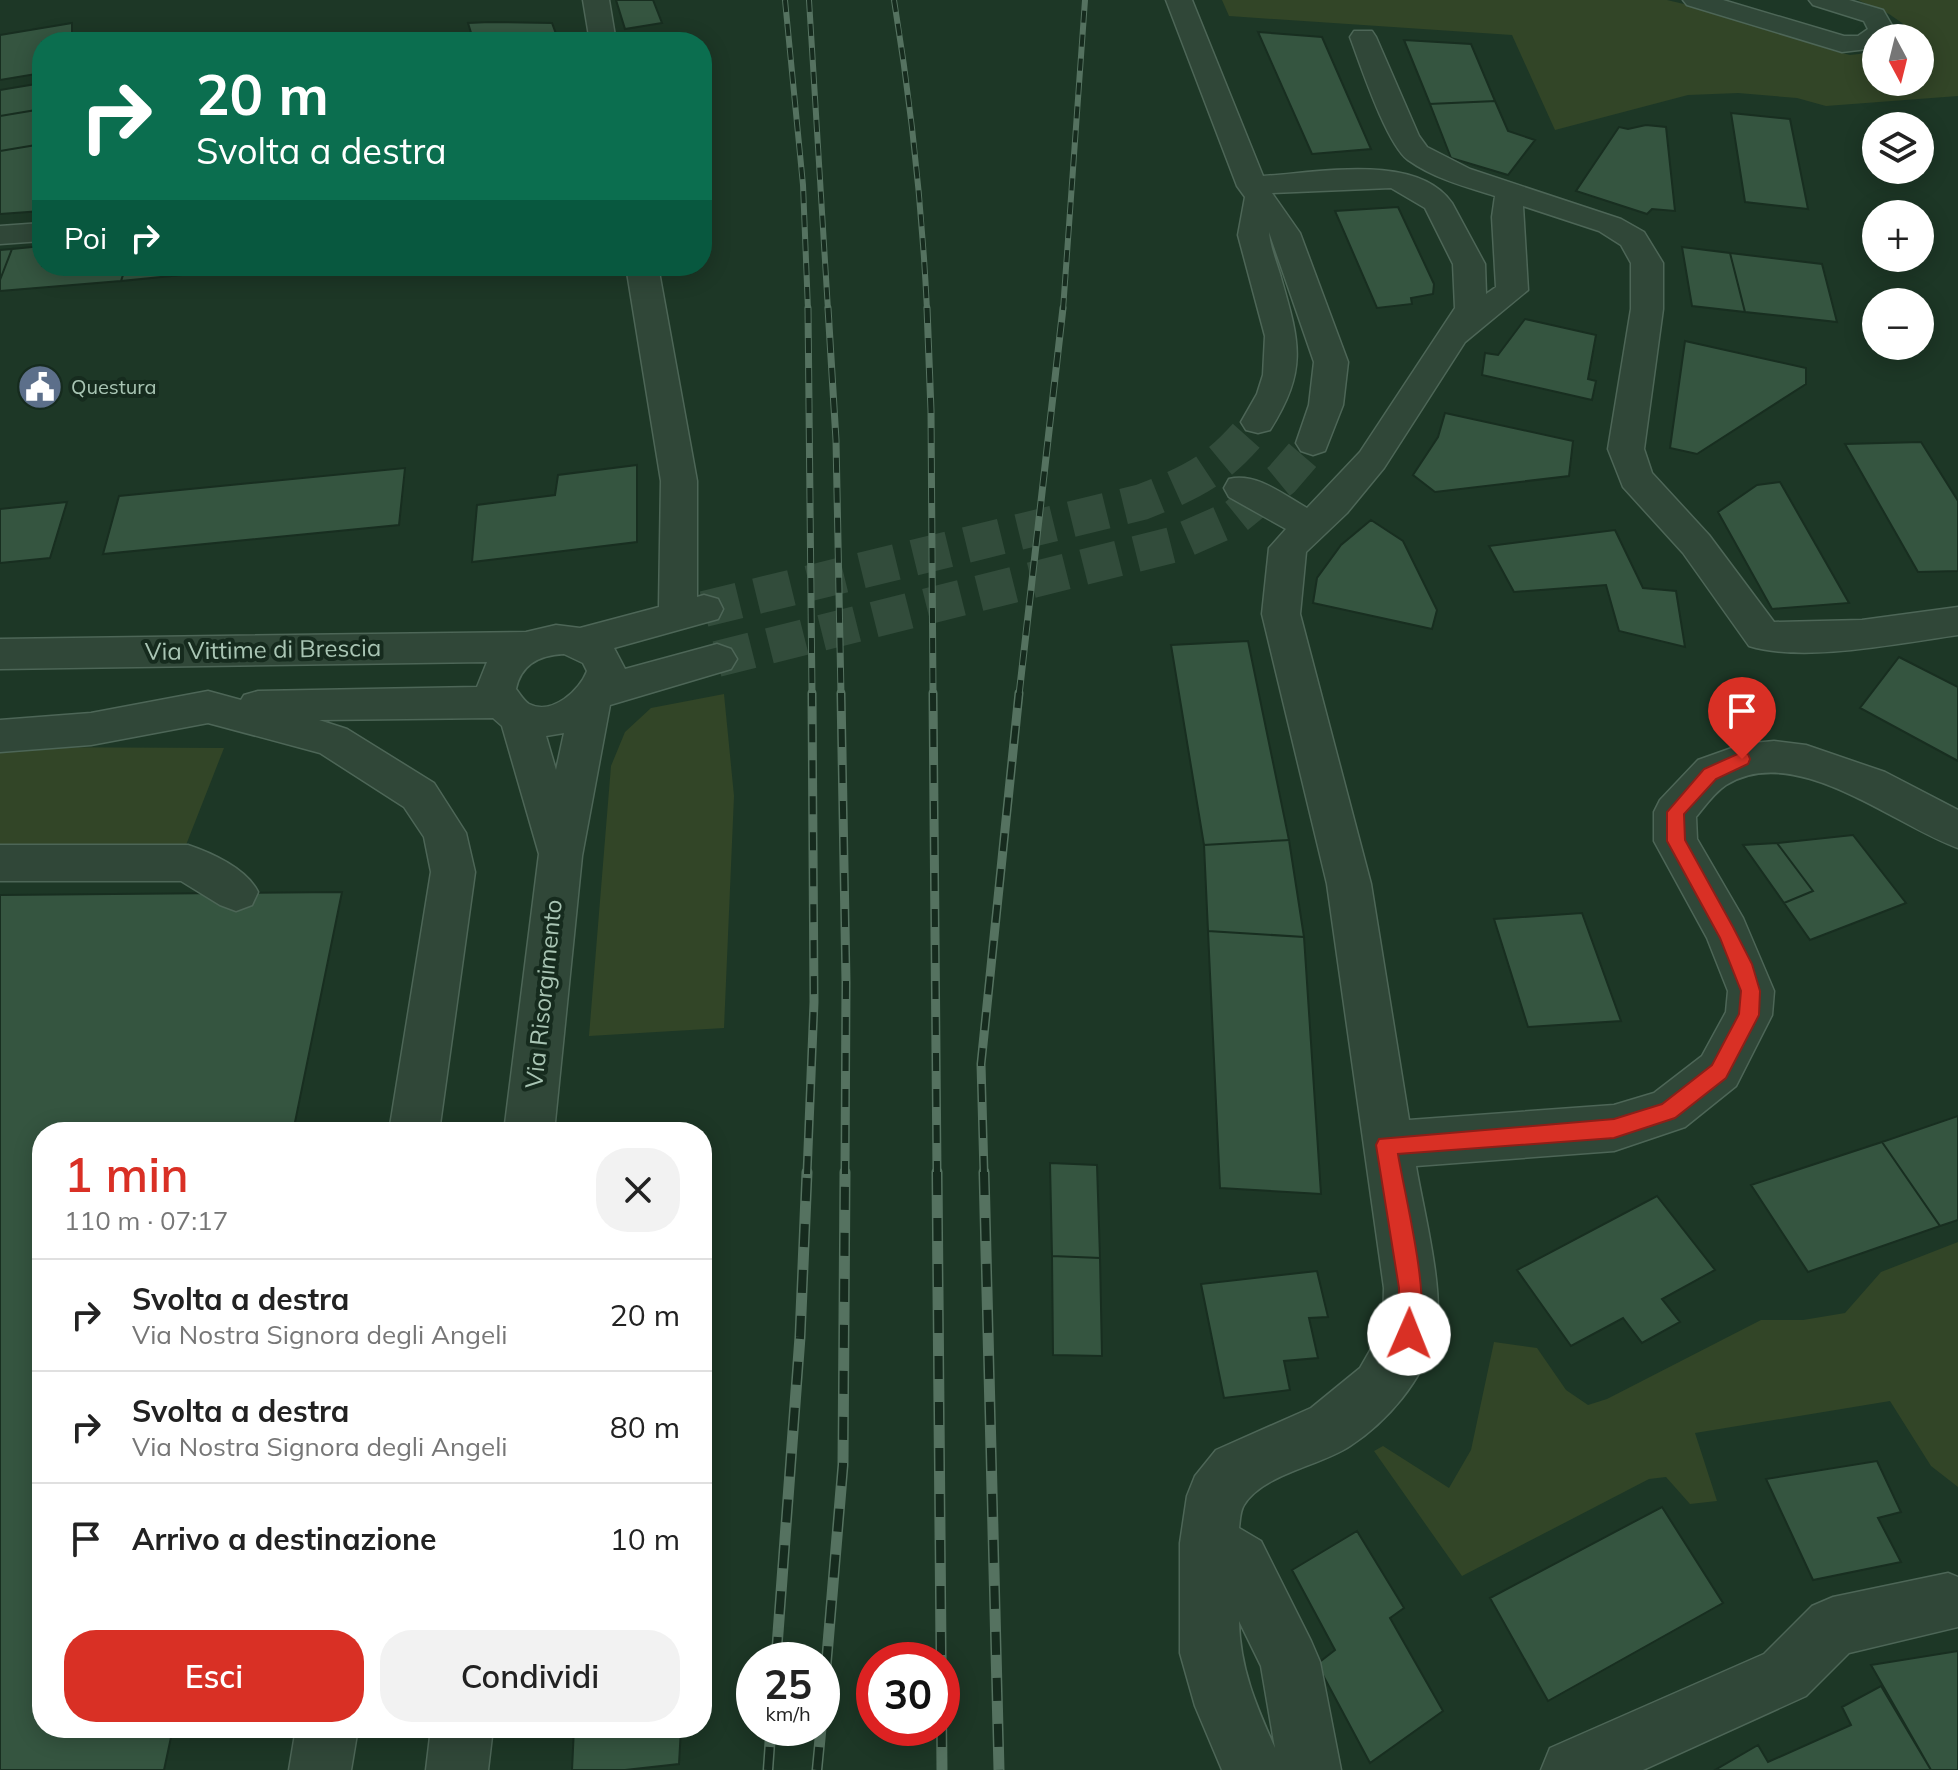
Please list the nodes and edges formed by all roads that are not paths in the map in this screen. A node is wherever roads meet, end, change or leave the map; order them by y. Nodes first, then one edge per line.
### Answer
1 (1179, 0) edge
2 (1696, 0) edge
3 (1822, 0) edge
4 (597, 6) edge
5 (601, 32) edge
6 (1363, 37) dead end
7 (1256, 192) junction
8 (1510, 192) junction
9 (32, 233) edge
10 (0, 235) edge
11 (644, 276) edge
12 (1456, 334) junction
13 (1258, 422) tunnel mouth
14 (1313, 443) tunnel mouth
15 (1242, 488) dead end
16 (1310, 526) junction
17 (1958, 621) edge
18 (582, 642) junction
19 (526, 647) junction
20 (0, 654) edge
21 (717, 659) tunnel mouth
22 (596, 697) junction
23 (208, 707) junction
24 (0, 710) edge
25 (510, 710) junction
26 (0, 736) edge
27 (1958, 830) edge
28 (560, 856) junction
29 (0, 863) edge
30 (236, 892) dead end
31 (416, 1122) edge
32 (530, 1122) edge
33 (1386, 1145) junction
34 (1209, 1543) junction
35 (1948, 1602) dead end
36 (325, 1738) edge
37 (461, 1738) edge
38 (320, 1770) edge
39 (457, 1770) edge
40 (1253, 1770) edge
41 (1310, 1770) edge
42 (1572, 1770) edge

1 - 7 street
2 - 3 street
4 - 5 street
6 - 8 street
7 - 12 street
7 - 13 street
7 - 14 street
8 - 12 street
8 - 17 street
9 - 10 street
11 - 18 street
12 - 16 street
15 - 16 street
16 - 33 street
18 - 19 street
18 - 22 street
19 - 20 street, Via Vittime di Brescia
19 - 25 street
21 - 22 street
22 - 25 street
22 - 28 street, Via Risorgimento
23 - 24 street
23 - 25 street
23 - 26 street
23 - 31 street
25 - 28 street, Via Risorgimento
27 - 33 street
28 - 32 street, Via Risorgimento
29 - 30 street
33 - 34 street
34 - 40 street
34 - 41 street
35 - 42 street
36 - 38 street
37 - 39 street

